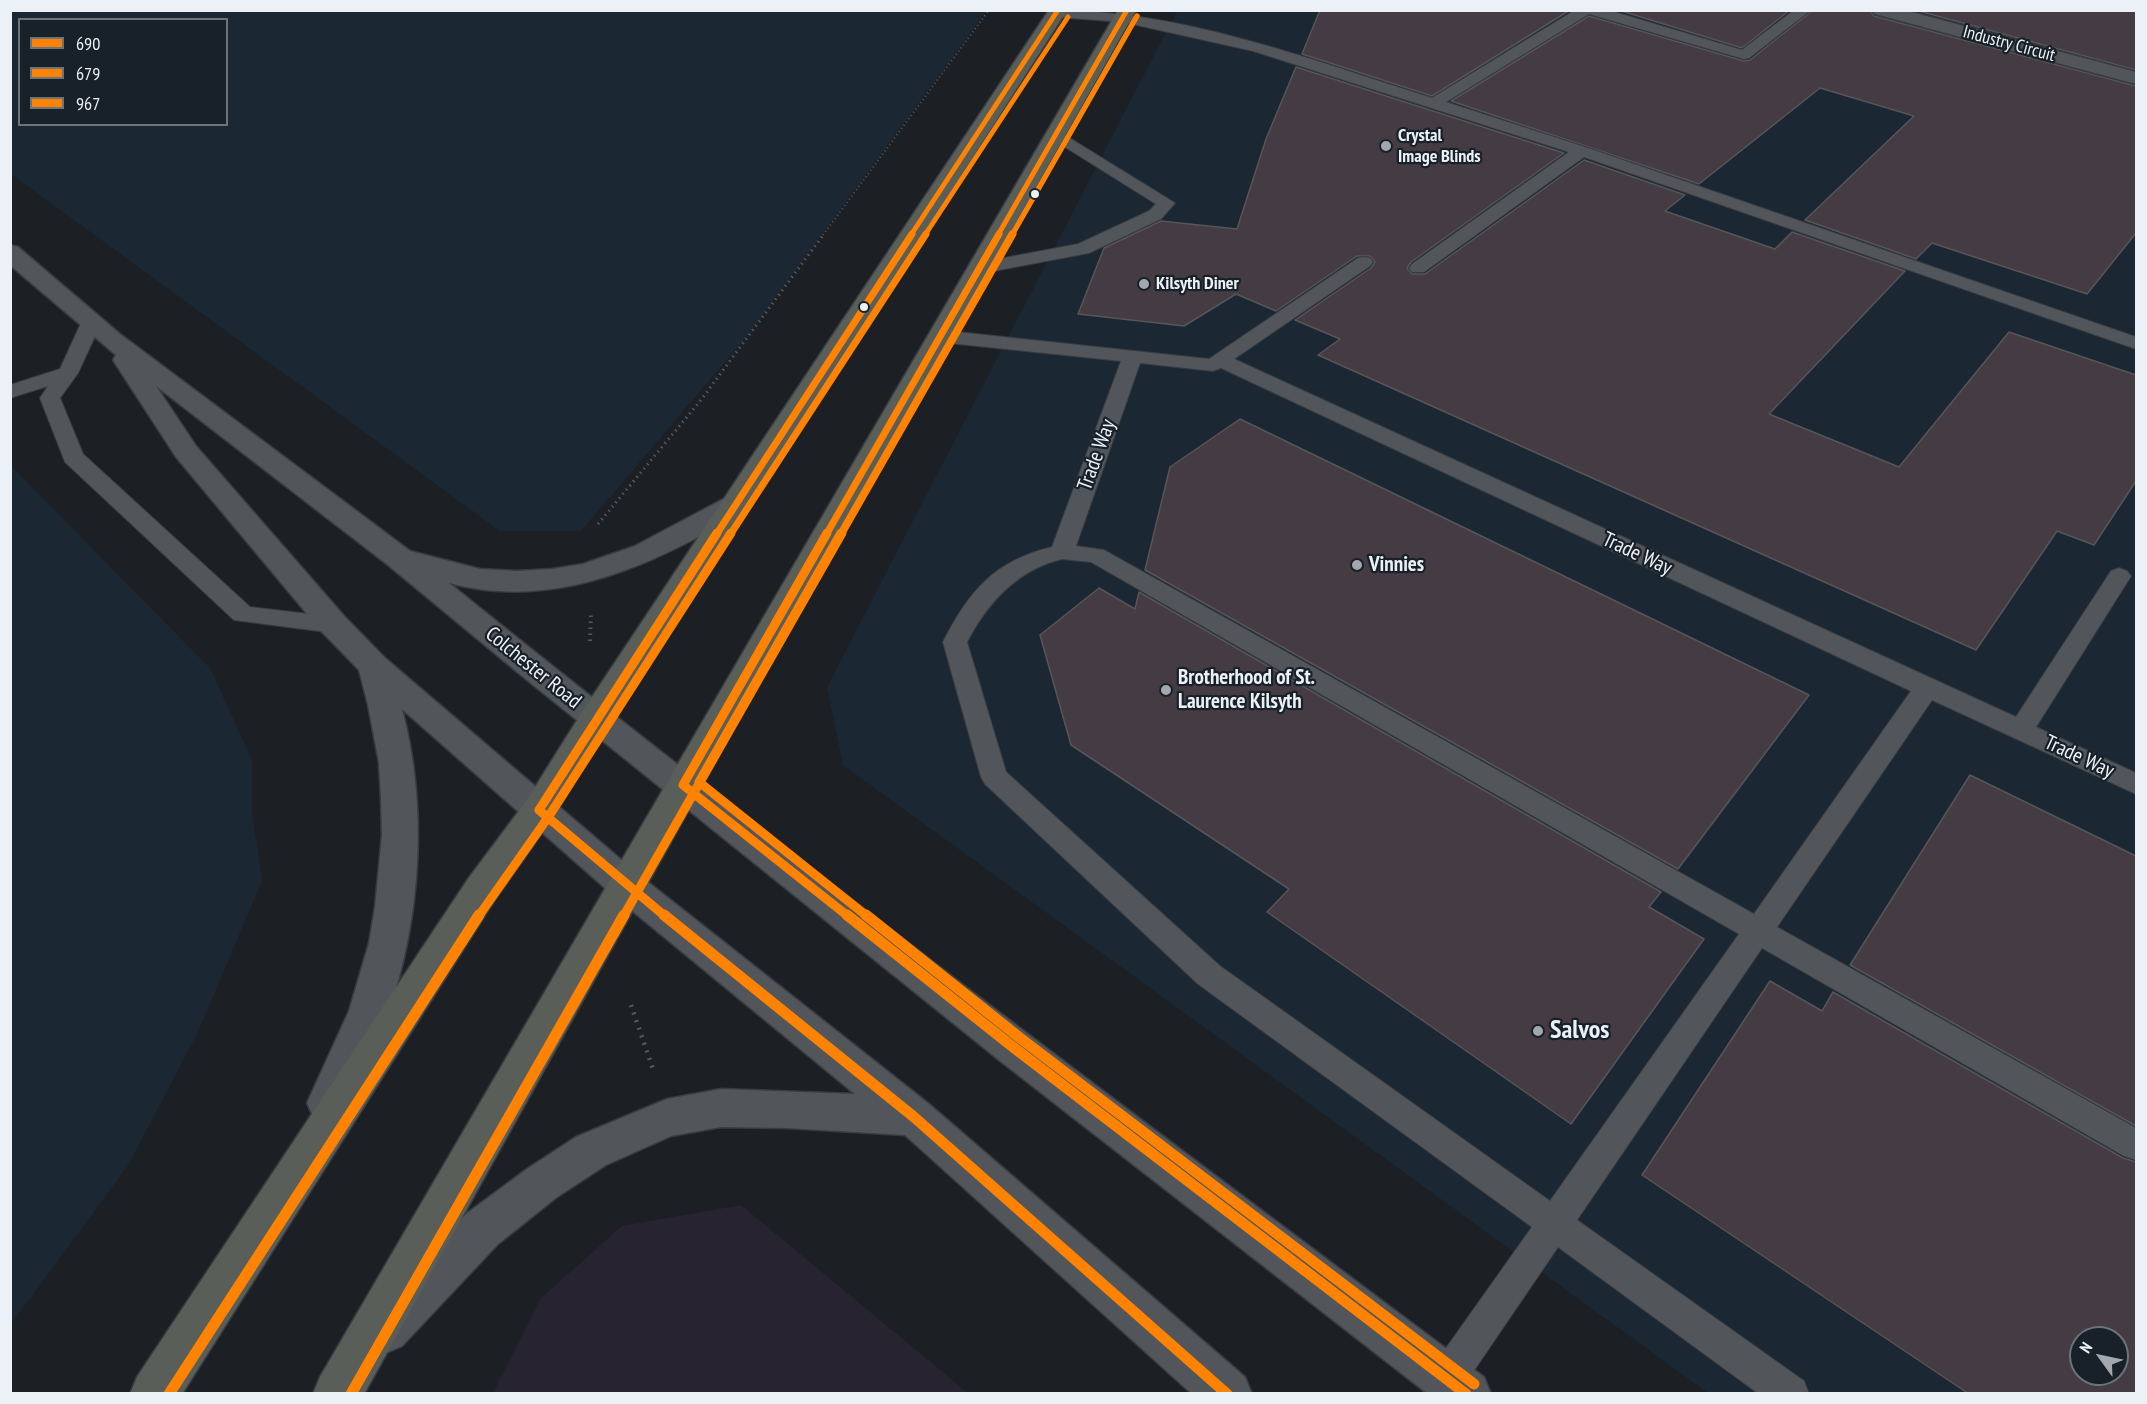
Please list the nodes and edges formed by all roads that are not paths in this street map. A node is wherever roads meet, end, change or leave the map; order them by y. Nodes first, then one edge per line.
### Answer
1 (1588, 10) edge
2 (1804, 10) edge
3 (1881, 10) edge
4 (1057, 12) edge
5 (1125, 14) edge
6 (2136, 78) edge
7 (1434, 103) junction
8 (1055, 134) junction
9 (1582, 151) junction
10 (10, 252) edge
11 (1364, 262) dead end
12 (978, 268) junction
13 (1418, 268) dead end
14 (102, 330) junction
15 (939, 336) junction
16 (2136, 343) edge
17 (1132, 357) junction
18 (1220, 360) junction
19 (68, 374) junction
20 (10, 392) edge
21 (737, 503) junction
22 (1062, 552) junction
23 (399, 558) junction
24 (2119, 576) dead end
25 (333, 625) junction
26 (374, 666) junction
27 (1928, 686) junction
28 (596, 718) junction
29 (2021, 730) junction
30 (2136, 784) edge
31 (683, 785) junction
32 (539, 810) junction
33 (626, 885) junction
34 (1757, 929) junction
35 (914, 1117) junction
36 (2136, 1145) edge
37 (296, 1175) junction
38 (1554, 1225) junction
39 (345, 1380) edge
40 (1457, 1386) edge
41 (154, 1394) edge
42 (1228, 1394) edge
43 (1791, 1394) edge

1 - 2 lane
1 - 7 lane
3 - 6 main road, Industry Circuit
4 - 5 lane
4 - 21 main road
5 - 7 lane
5 - 8 main road
7 - 9 lane
8 - 12 main road
8 - 12 lane
9 - 13 lane
9 - 16 lane
10 - 14 main road, Colchester Road
11 - 18 lane
12 - 15 main road
14 - 19 lane
14 - 23 main road, Colchester Road
14 - 25 main road, Colchester Road
15 - 17 lane
15 - 31 main road
17 - 18 lane
17 - 22 lane, Trade Way
18 - 27 lane, Trade Way
19 - 20 lane
19 - 25 lane
21 - 23 main road
21 - 28 main road
22 - 34 lane
22 - 38 lane
23 - 28 main road, Colchester Road
24 - 29 lane
25 - 26 main road, Colchester Road
26 - 32 main road, Colchester Road
26 - 37 main road
27 - 29 lane, Trade Way
27 - 34 lane
28 - 31 main road, Colchester Road
28 - 32 main road
29 - 30 lane, Trade Way
31 - 33 main road
31 - 40 main road, Colchester Road
32 - 33 main road, Colchester Road
32 - 37 main road
33 - 35 main road, Colchester Road
33 - 39 main road
34 - 36 lane
34 - 38 lane
35 - 39 main road
35 - 42 main road, Colchester Road
37 - 41 main road
38 - 40 lane
38 - 43 lane

